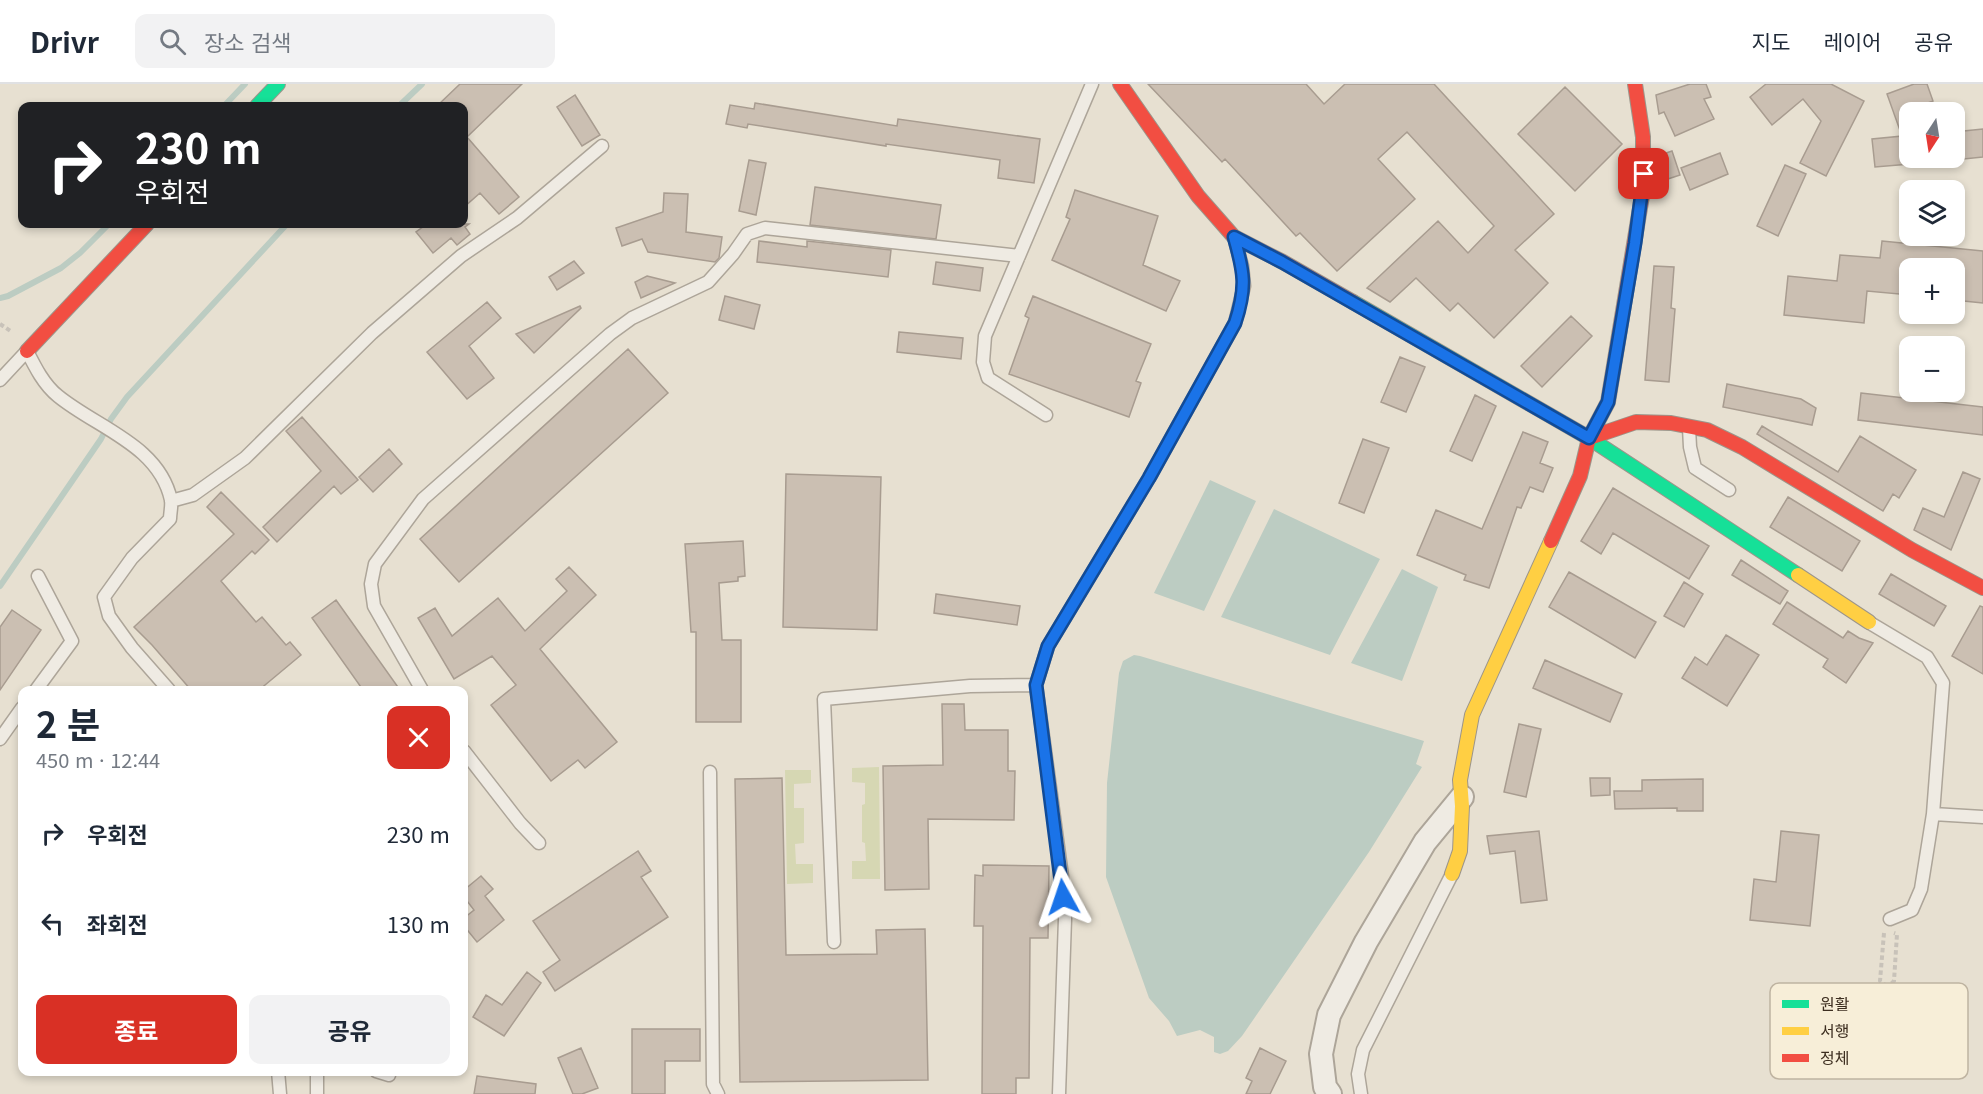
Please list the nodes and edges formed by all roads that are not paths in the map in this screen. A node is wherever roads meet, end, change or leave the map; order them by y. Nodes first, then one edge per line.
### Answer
1 (278, 84) edge
2 (1092, 84) edge
3 (1120, 84) edge
4 (1635, 84) edge
5 (261, 102) edge
6 (602, 146) dead end
7 (143, 228) edge
8 (1234, 237) junction
9 (1019, 256) junction
10 (27, 351) junction
11 (0, 380) edge
12 (1046, 415) dead end
13 (1689, 426) junction
14 (1589, 438) junction
15 (1729, 490) dead end
16 (171, 501) junction
17 (38, 576) dead end
18 (1983, 588) edge
19 (1869, 622) joint
20 (1036, 685) junction
21 (39, 686) edge
22 (165, 686) edge
23 (420, 686) edge
24 (18, 714) edge
25 (0, 739) edge
26 (468, 756) edge
27 (710, 772) dead end
28 (1462, 797) junction
29 (1934, 814) junction
30 (1983, 817) edge
31 (539, 843) dead end
32 (1452, 874) joint
33 (1890, 918) dead end
34 (834, 942) dead end
35 (278, 1076) edge
36 (317, 1076) edge
37 (280, 1094) edge
38 (317, 1094) edge
39 (718, 1094) edge
40 (1059, 1094) edge
41 (1330, 1094) edge
42 (1361, 1094) edge

1 - 5 street
2 - 9 lane
3 - 8 street
4 - 14 street
6 - 16 lane
7 - 10 street
8 - 14 street
8 - 20 lane
9 - 12 lane
9 - 23 lane
10 - 11 lane
10 - 16 lane
13 - 14 street
13 - 15 lane
13 - 18 street
14 - 19 street
14 - 28 street
16 - 22 lane
17 - 21 lane
19 - 29 lane
20 - 34 lane
20 - 40 lane
24 - 25 lane
26 - 31 lane
27 - 39 lane
28 - 32 street
28 - 41 street
29 - 30 lane
29 - 33 lane
32 - 42 lane
35 - 37 lane
36 - 38 lane

